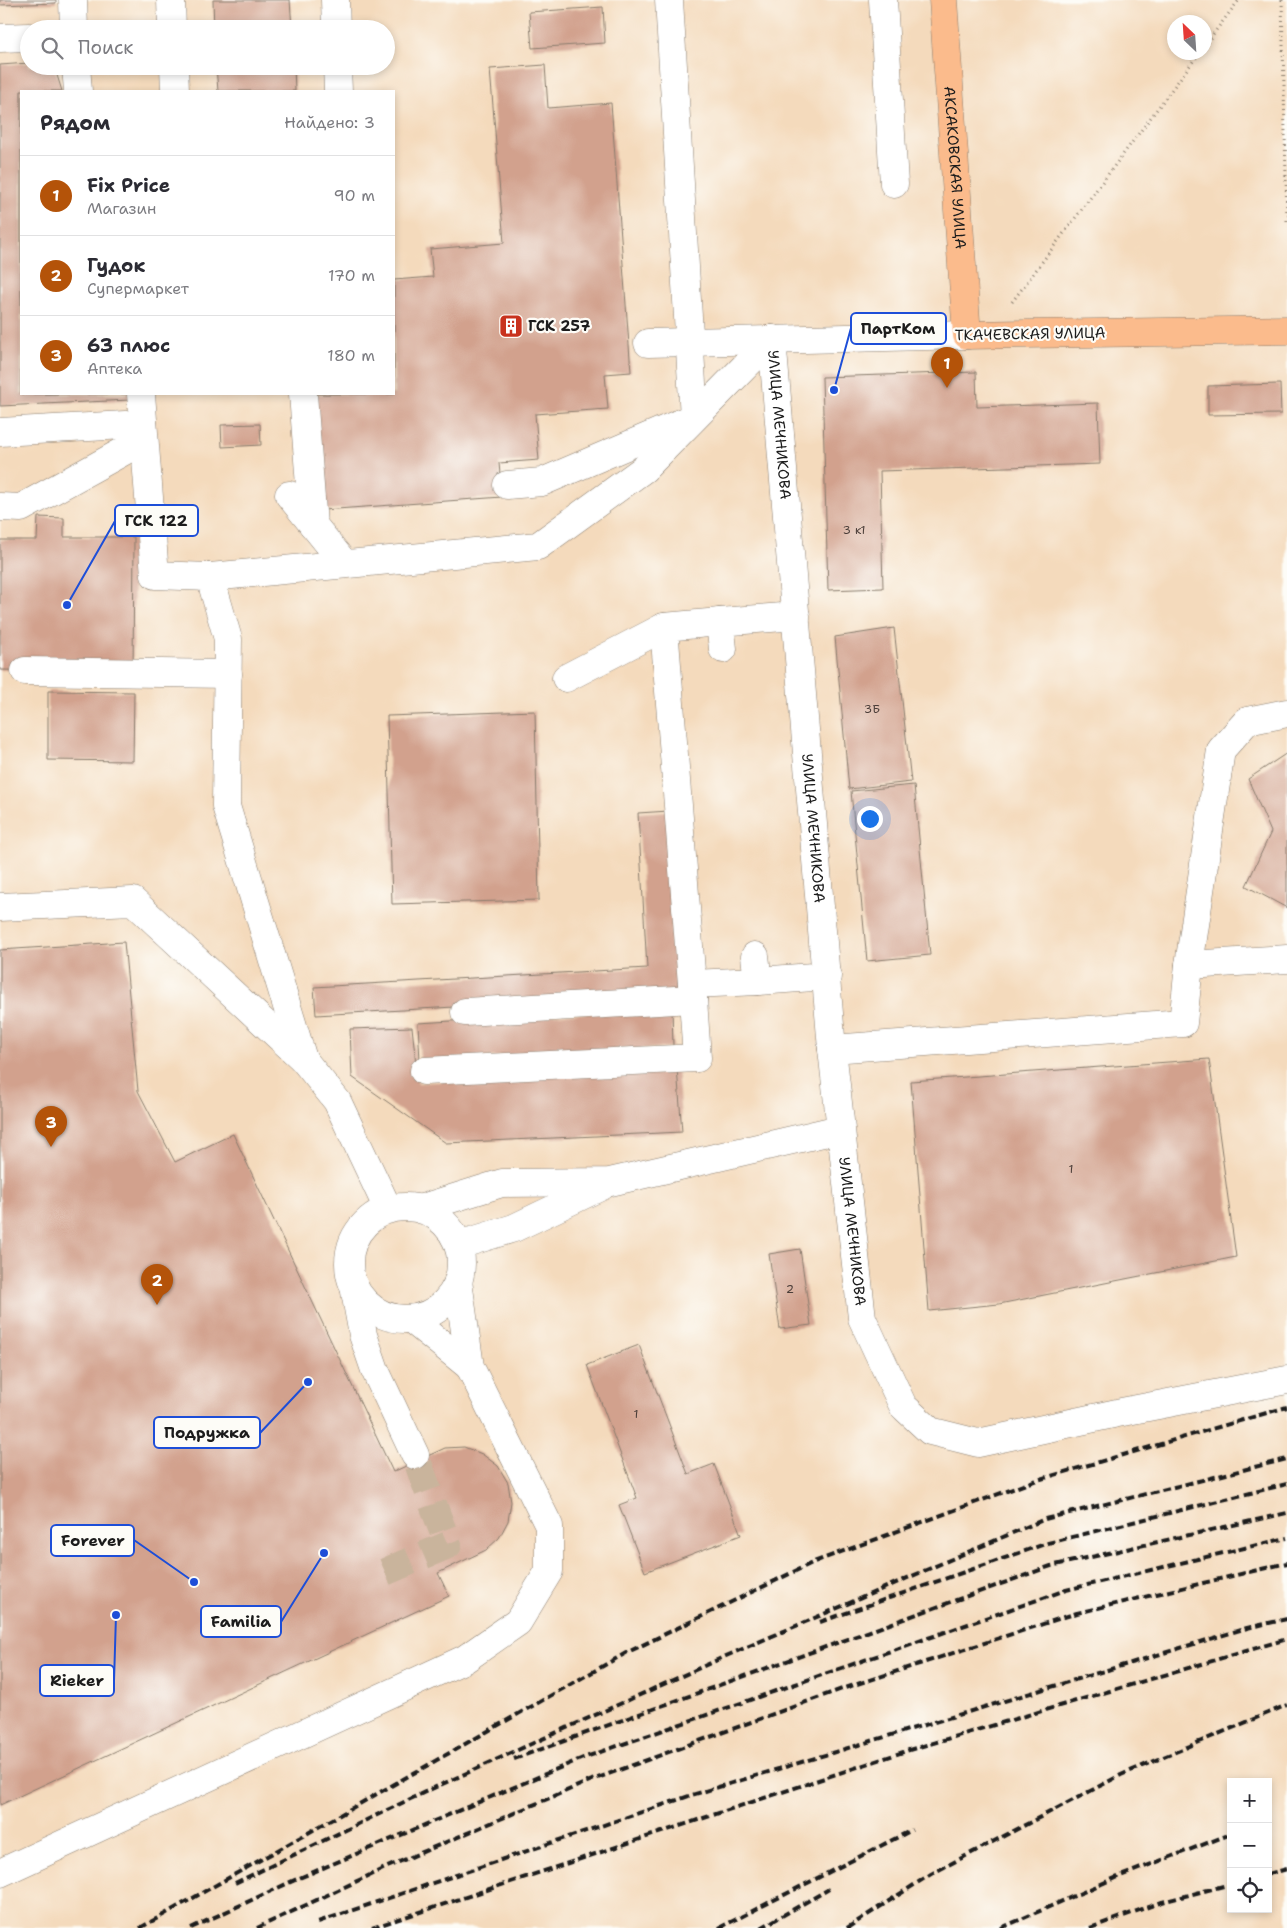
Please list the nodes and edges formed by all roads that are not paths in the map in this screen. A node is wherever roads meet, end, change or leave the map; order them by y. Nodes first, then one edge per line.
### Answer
1 (73, 0) edge
2 (171, 0) edge
3 (335, 0) edge
4 (668, 0) edge
5 (883, 0) edge
6 (943, 0) edge
7 (74, 20) edge
8 (172, 20) edge
9 (336, 20) edge
10 (20, 37) edge
11 (0, 38) edge
12 (77, 75) edge
13 (174, 75) edge
14 (337, 75) edge
15 (78, 90) edge
16 (175, 90) edge
17 (338, 90) edge
18 (894, 184) dead end
19 (1287, 330) edge
20 (977, 335) junction
21 (772, 338) junction
22 (690, 341) junction
23 (648, 343) dead end
24 (141, 395) edge
25 (303, 395) edge
26 (694, 417) junction
27 (0, 432) edge
28 (143, 432) junction
29 (507, 485) dead end
30 (289, 495) dead end
31 (0, 507) edge
32 (313, 525) junction
33 (344, 563) junction
34 (210, 577) junction
35 (796, 616) junction
36 (720, 622) junction
37 (664, 627) junction
38 (722, 649) dead end
39 (25, 671) dead end
40 (228, 674) junction
41 (566, 678) dead end
42 (1287, 713) edge
43 (0, 907) edge
44 (1287, 959) edge
45 (1189, 964) junction
46 (827, 976) junction
47 (692, 992) junction
48 (465, 1012) dead end
49 (832, 1049) junction
50 (303, 1058) junction
51 (424, 1071) dead end
52 (840, 1129) junction
53 (610, 1182) junction
54 (422, 1208) junction
55 (388, 1209) junction
56 (459, 1245) junction
57 (458, 1281) junction
58 (353, 1283) junction
59 (400, 1317) junction
60 (470, 1367) junction
61 (375, 1370) junction
62 (1287, 1380) edge
63 (415, 1455) tunnel mouth
64 (0, 1873) edge

1 - 7 street
2 - 8 street
3 - 9 street
4 - 22 street
5 - 18 street
6 - 20 main road, АКСАКОВСКАЯ УЛИЦА
10 - 11 street
12 - 15 street
13 - 16 street
14 - 17 street
19 - 20 main road, ТКАЧЕВСКАЯ УЛИЦА
20 - 21 street, ТКАЧЕВСКАЯ УЛИЦА
21 - 22 street, ТКАЧЕВСКАЯ УЛИЦА
21 - 26 street
21 - 35 street, УЛИЦА МЕЧНИКОВА
22 - 23 street, ТКАЧЕВСКАЯ УЛИЦА
22 - 26 street
24 - 28 street
25 - 32 street
26 - 29 street
26 - 33 street
27 - 28 street
28 - 31 street
28 - 34 street
30 - 32 street
32 - 33 street
33 - 34 street
34 - 40 street
35 - 36 street
35 - 46 street, УЛИЦА МЕЧНИКОВА
36 - 37 street
36 - 38 street
37 - 41 street
37 - 47 street
39 - 40 street
40 - 50 street
42 - 45 street
43 - 50 street
44 - 45 street
45 - 49 street
46 - 47 street
46 - 49 street, УЛИЦА МЕЧНИКОВА
47 - 48 street
47 - 51 street
49 - 52 street, УЛИЦА МЕЧНИКОВА
50 - 55 street
52 - 53 street
52 - 62 street, УЛИЦА МЕЧНИКОВА
53 - 54 street
53 - 56 street
54 - 55 street
54 - 56 street
55 - 58 street
56 - 57 street
57 - 59 street
57 - 60 street
58 - 59 street
58 - 61 street
59 - 60 street
59 - 61 street
60 - 64 street
61 - 63 street

